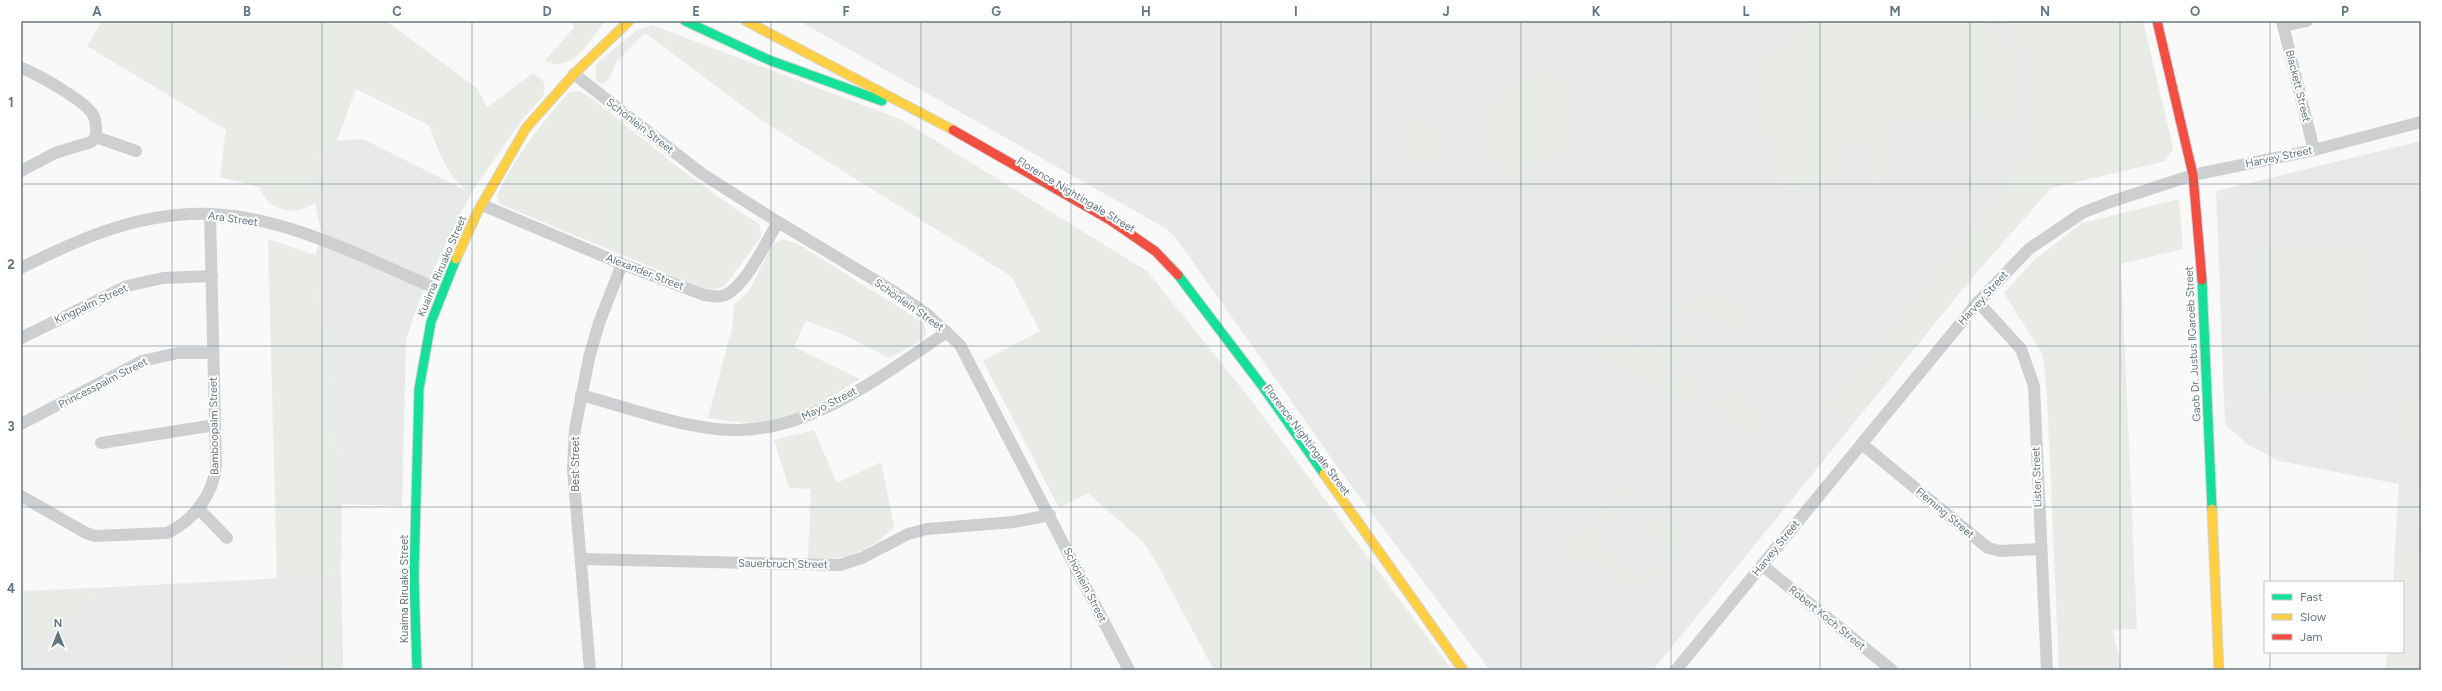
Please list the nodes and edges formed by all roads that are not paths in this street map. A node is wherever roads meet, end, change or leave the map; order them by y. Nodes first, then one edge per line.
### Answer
1 (630, 21) edge
2 (685, 21) edge
3 (746, 21) edge
4 (2157, 21) edge
5 (2307, 21) edge
6 (2283, 24) edge
7 (21, 68) edge
8 (574, 74) junction
9 (2421, 122) edge
10 (96, 136) junction
11 (2314, 150) junction
12 (136, 151) dead end
13 (21, 170) edge
14 (2193, 175) junction
15 (482, 204) junction
16 (210, 214) junction
17 (778, 222) junction
18 (622, 264) junction
19 (21, 268) edge
20 (212, 276) junction
21 (442, 291) junction
22 (1978, 302) junction
23 (947, 332) junction
24 (21, 338) edge
25 (212, 353) junction
26 (581, 395) junction
27 (21, 424) edge
28 (215, 425) junction
29 (101, 443) dead end
30 (1862, 444) junction
31 (21, 496) edge
32 (198, 508) junction
33 (1050, 515) junction
34 (1354, 519) junction
35 (227, 538) dead end
36 (2040, 550) junction
37 (581, 559) junction
38 (1762, 565) junction
39 (416, 670) edge
40 (590, 670) edge
41 (1128, 670) edge
42 (1463, 670) edge
43 (1676, 670) edge
44 (1892, 670) edge
45 (2047, 670) edge
46 (2219, 670) edge

1 - 8 main road, Kuaima Riruako Street
2 - 34 main road, Florence Nightingale Street
3 - 34 main road, Florence Nightingale Street
4 - 14 main road, Gaob Dr. Justus ǁGaroëb Street
5 - 6 street
6 - 11 street, Blackett Street
7 - 10 street
8 - 15 main road, Kuaima Riruako Street
8 - 17 street, Schönlein Street
9 - 11 street, Harvey Street
10 - 12 street
10 - 13 street
11 - 14 street, Harvey Street
14 - 22 street, Harvey Street
14 - 46 main road, Gaob Dr. Justus ǁGaroëb Street
15 - 18 street, Alexander Street
15 - 21 main road, Kuaima Riruako Street
16 - 19 street, Ara Street
16 - 20 street, Bamboopalm Street
16 - 21 street, Ara Street
17 - 18 street, Alexander Street
17 - 23 street, Schönlein Street
18 - 26 street, Best Street
20 - 24 street, Kingpalm Street
20 - 25 street, Bamboopalm Street
21 - 39 main road, Kuaima Riruako Street
22 - 30 street, Harvey Street
22 - 36 street, Lister Street
23 - 26 street, Mayo Street
23 - 33 street, Schönlein Street
25 - 27 street, Princesspalm Street
25 - 28 street, Bamboopalm Street
26 - 37 street, Best Street
28 - 29 street
28 - 32 street, Bamboopalm Street
30 - 36 street, Fleming Street
30 - 38 street, Harvey Street
31 - 32 street, Bamboopalm Street
32 - 35 street
33 - 37 street, Sauerbruch Street
33 - 41 street, Schönlein Street
34 - 42 main road, Florence Nightingale Street
36 - 45 street, Lister Street
37 - 40 street, Best Street
38 - 43 street, Harvey Street
38 - 44 street, Robert Koch Street

